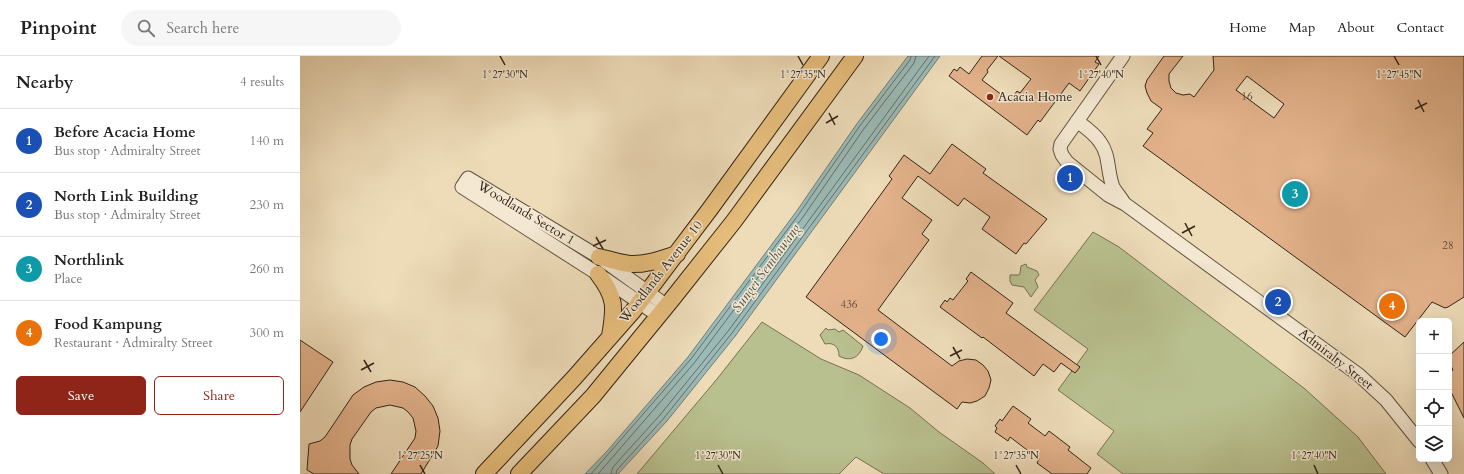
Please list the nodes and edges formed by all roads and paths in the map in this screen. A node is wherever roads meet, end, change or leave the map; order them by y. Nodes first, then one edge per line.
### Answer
1 (821, 56) edge
2 (855, 56) edge
3 (1123, 56) edge
4 (1077, 121) junction
5 (1125, 204) junction
6 (677, 254) junction
7 (599, 257) junction
8 (598, 274) junction
9 (643, 297) junction
10 (663, 311) junction
11 (610, 337) junction
12 (1416, 437) edge
13 (1434, 462) edge
14 (484, 474) edge
15 (519, 474) edge
16 (1442, 474) edge

1 - 6 main road, Woodlands Avenue 10
2 - 10 main road, Woodlands Avenue 10
3 - 4 street, Admiralty Street
4 - 5 street, Admiralty Street
4 - 5 street, Admiralty Street
5 - 12 street, Admiralty Street
6 - 7 main road
6 - 9 main road, Woodlands Avenue 10
7 - 8 street, Woodlands Sector 1
7 - 9 street, Woodlands Sector 1
8 - 9 street, Woodlands Sector 1
8 - 11 main road
9 - 10 street, Woodlands Sector 1
9 - 11 main road, Woodlands Avenue 10
10 - 15 main road, Woodlands Avenue 10
11 - 14 main road, Woodlands Avenue 10
13 - 16 street

